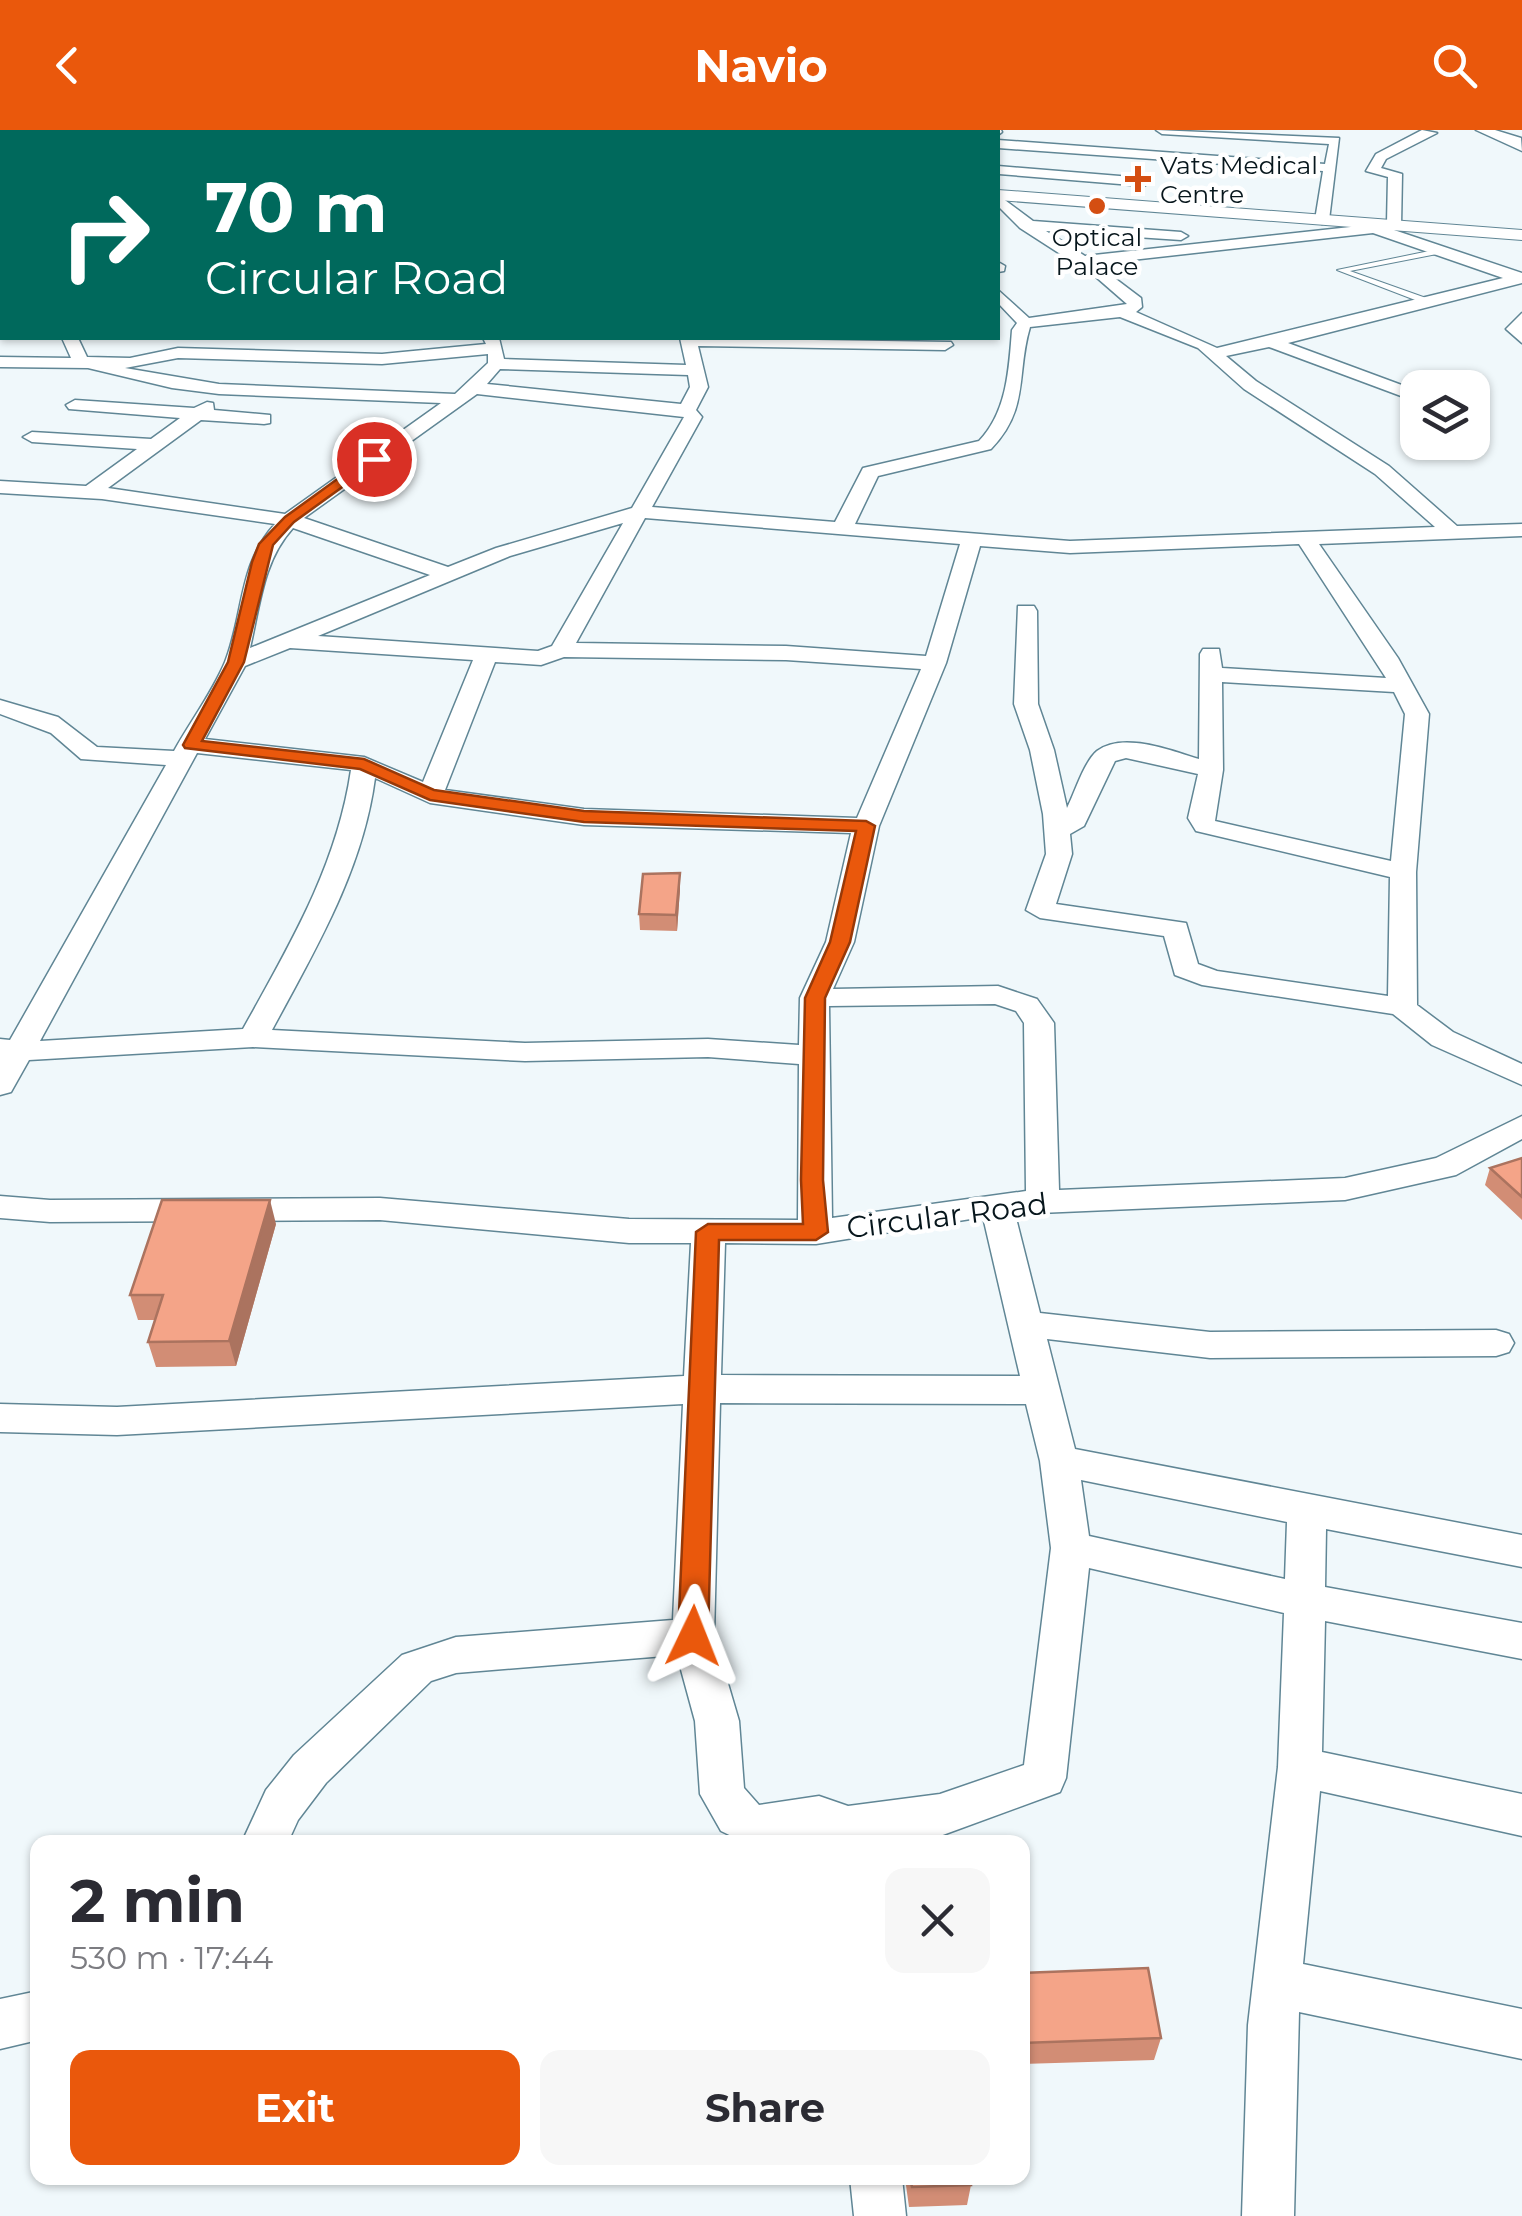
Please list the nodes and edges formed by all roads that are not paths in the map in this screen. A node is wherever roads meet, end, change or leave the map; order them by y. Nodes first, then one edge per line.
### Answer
1 (1170, 130) edge
2 (1428, 130) edge
3 (1462, 130) edge
4 (1482, 130) edge
5 (1000, 133) edge
6 (1336, 136) edge
7 (1000, 144) edge
8 (1157, 149) edge
9 (1520, 153) edge
10 (1000, 156) edge
11 (1330, 168) junction
12 (1000, 170) edge
13 (1000, 172) edge
14 (1144, 182) junction
15 (1000, 197) edge
16 (1020, 197) junction
17 (1000, 199) edge
18 (1140, 206) junction
19 (1322, 220) junction
20 (1000, 224) edge
21 (1024, 224) junction
22 (1394, 226) junction
23 (1374, 228) junction
24 (1522, 235) edge
25 (1260, 242) junction
26 (1439, 250) junction
27 (1080, 261) junction
28 (1521, 279) edge
29 (1000, 297) edge
30 (1423, 300) junction
31 (1122, 312) junction
32 (1522, 318) edge
33 (1026, 323) junction
34 (1522, 338) edge
35 (70, 340) edge
36 (690, 340) edge
37 (781, 340) edge
38 (1273, 343) junction
39 (945, 345) dead end
40 (494, 350) edge
41 (1214, 352) junction
42 (0, 362) edge
43 (91, 364) junction
44 (696, 370) junction
45 (229, 388) junction
46 (1400, 390) edge
47 (466, 393) junction
48 (75, 405) dead end
49 (688, 410) junction
50 (200, 413) junction
51 (264, 419) dead end
52 (32, 437) dead end
53 (157, 446) junction
54 (0, 487) edge
55 (90, 492) junction
56 (638, 512) junction
57 (290, 520) junction
58 (1522, 530) edge
59 (842, 531) junction
60 (1453, 533) junction
61 (972, 539) junction
62 (1306, 540) junction
63 (448, 574) junction
64 (1026, 611) dead end
65 (282, 640) junction
66 (562, 650) junction
67 (486, 655) junction
68 (236, 662) junction
69 (936, 663) junction
70 (1402, 686) junction
71 (0, 707) edge
72 (187, 752) junction
73 (364, 764) junction
74 (1210, 770) junction
75 (430, 795) junction
76 (866, 826) junction
77 (1071, 826) dead end
78 (1403, 872) junction
79 (815, 998) junction
80 (1402, 1008) junction
81 (253, 1038) junction
82 (10, 1049) edge
83 (817, 1056) junction
84 (1522, 1075) edge
85 (0, 1085) edge
86 (1522, 1126) edge
87 (996, 1204) junction
88 (1043, 1204) junction
89 (0, 1207) edge
90 (708, 1232) junction
91 (816, 1232) junction
92 (1025, 1324) junction
93 (1496, 1344) dead end
94 (702, 1389) junction
95 (1041, 1390) junction
96 (0, 1418) edge
97 (1060, 1462) junction
98 (1308, 1510) junction
99 (1071, 1548) junction
100 (1522, 1552) edge
101 (1307, 1601) junction
102 (693, 1636) junction
103 (1522, 1641) edge
104 (1300, 1767) junction
105 (1522, 1815) edge
106 (268, 1835) edge
107 (853, 1835) edge
108 (1277, 1984) junction
109 (30, 2017) edge
110 (0, 2024) edge
111 (1522, 2034) edge
112 (877, 2185) edge
113 (880, 2216) edge
114 (1268, 2216) edge

1 - 6 street
1 - 8 street
2 - 22 street
3 - 4 street
4 - 9 street
5 - 8 street
6 - 11 street
7 - 8 street
8 - 10 street
8 - 11 street
8 - 14 street
11 - 19 street
12 - 14 street
13 - 16 street
14 - 18 street
15 - 16 street
16 - 18 street
17 - 21 street
18 - 19 street
19 - 22 street
20 - 21 street
21 - 25 street
21 - 27 street
22 - 23 street
22 - 24 street
23 - 25 street
23 - 26 street
25 - 27 street
26 - 28 street
26 - 30 lane
27 - 31 street
28 - 30 street
29 - 33 street
30 - 38 street
31 - 33 street
31 - 41 street
32 - 34 street
33 - 59 street
35 - 43 street
36 - 44 street
37 - 39 street
38 - 41 street
38 - 46 street
40 - 43 street
40 - 44 street
40 - 47 street
41 - 60 street
42 - 43 street
43 - 45 street
44 - 49 street
45 - 47 street
45 - 50 street
47 - 49 street
47 - 57 street
48 - 50 street
49 - 56 street
50 - 51 street
50 - 53 street
52 - 53 street
53 - 55 street
54 - 55 street
55 - 57 street
56 - 59 street
56 - 63 street
56 - 66 street
57 - 63 street
57 - 68 street
58 - 60 street
59 - 61 street
60 - 62 street
61 - 62 street
61 - 69 street
62 - 70 street
63 - 65 street
64 - 80 street
65 - 67 street
65 - 68 street
66 - 67 street
66 - 69 street
67 - 75 street
68 - 72 street
69 - 76 street
70 - 74 street
70 - 78 street
71 - 72 street
72 - 73 street
72 - 82 street
73 - 75 street
73 - 81 street
74 - 77 street
74 - 78 street
75 - 76 street
76 - 79 street
78 - 80 street
79 - 83 street
79 - 88 street
80 - 84 street
81 - 82 street
81 - 83 street
82 - 85 street
83 - 91 street
86 - 88 street, Circular Road
87 - 88 street, Circular Road
87 - 91 street, Circular Road
87 - 92 street
89 - 90 street, Circular Road
90 - 91 street, Circular Road
90 - 94 street
92 - 93 street
92 - 95 street
94 - 95 street
94 - 96 street
94 - 102 street
95 - 97 street
97 - 98 street
97 - 99 street
98 - 100 street
98 - 101 street
99 - 101 street
99 - 107 street
101 - 103 street
101 - 104 street
102 - 106 street
102 - 107 street
104 - 105 street
104 - 108 street
108 - 111 street
108 - 114 street
109 - 110 street
112 - 113 street

